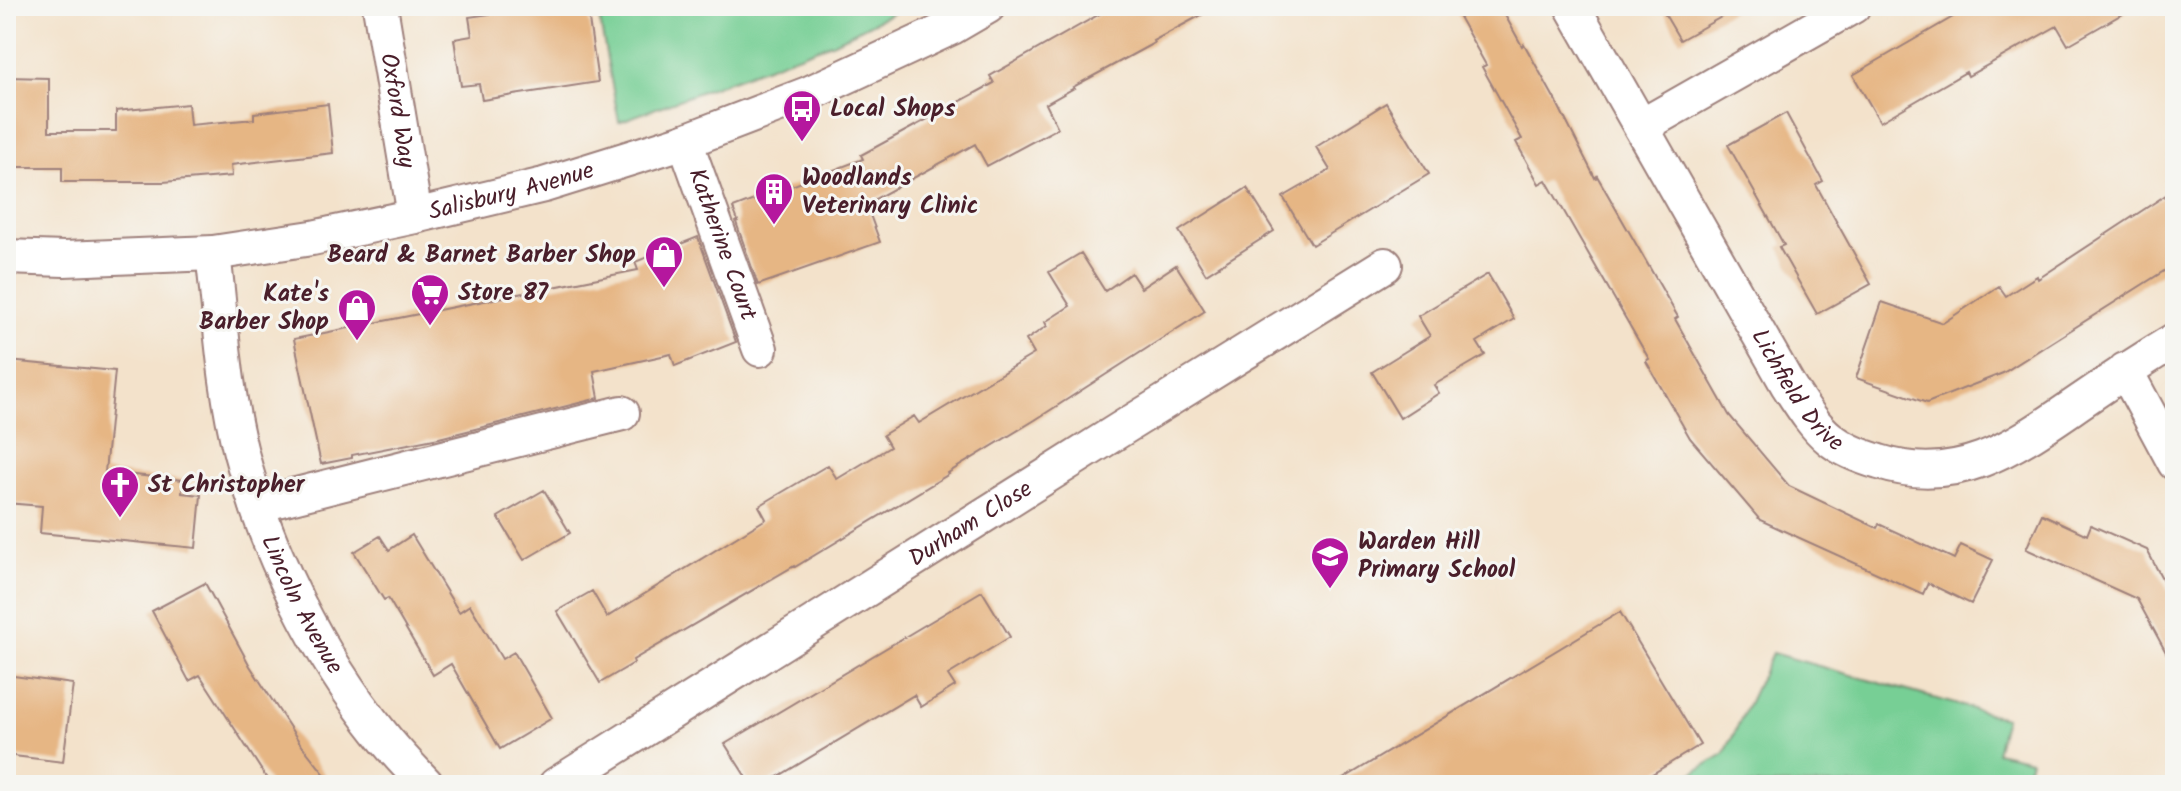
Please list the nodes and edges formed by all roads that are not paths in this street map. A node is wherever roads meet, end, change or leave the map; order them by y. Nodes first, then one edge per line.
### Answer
1 (380, 6) edge
2 (988, 6) edge
3 (1572, 6) edge
4 (1853, 6) edge
5 (1642, 126) junction
6 (685, 141) junction
7 (415, 216) junction
8 (213, 253) junction
9 (6, 257) edge
10 (1385, 265) dead end
11 (2175, 340) edge
12 (760, 349) dead end
13 (2125, 370) junction
14 (622, 413) dead end
15 (2175, 463) edge
16 (257, 505) junction
17 (427, 785) edge
18 (556, 785) edge

1 - 7 street, Oxford Way
2 - 6 street, Salisbury Avenue
3 - 5 street, Lichfield Drive
4 - 5 street
5 - 13 street, Lichfield Drive
6 - 7 street, Salisbury Avenue
6 - 12 street, Katherine Court
7 - 8 street, Salisbury Avenue
8 - 9 street, Salisbury Avenue
8 - 16 street, Lincoln Avenue
10 - 18 street, Durham Close
11 - 13 street, Lichfield Drive
13 - 15 street
14 - 16 street
16 - 17 street, Lincoln Avenue

